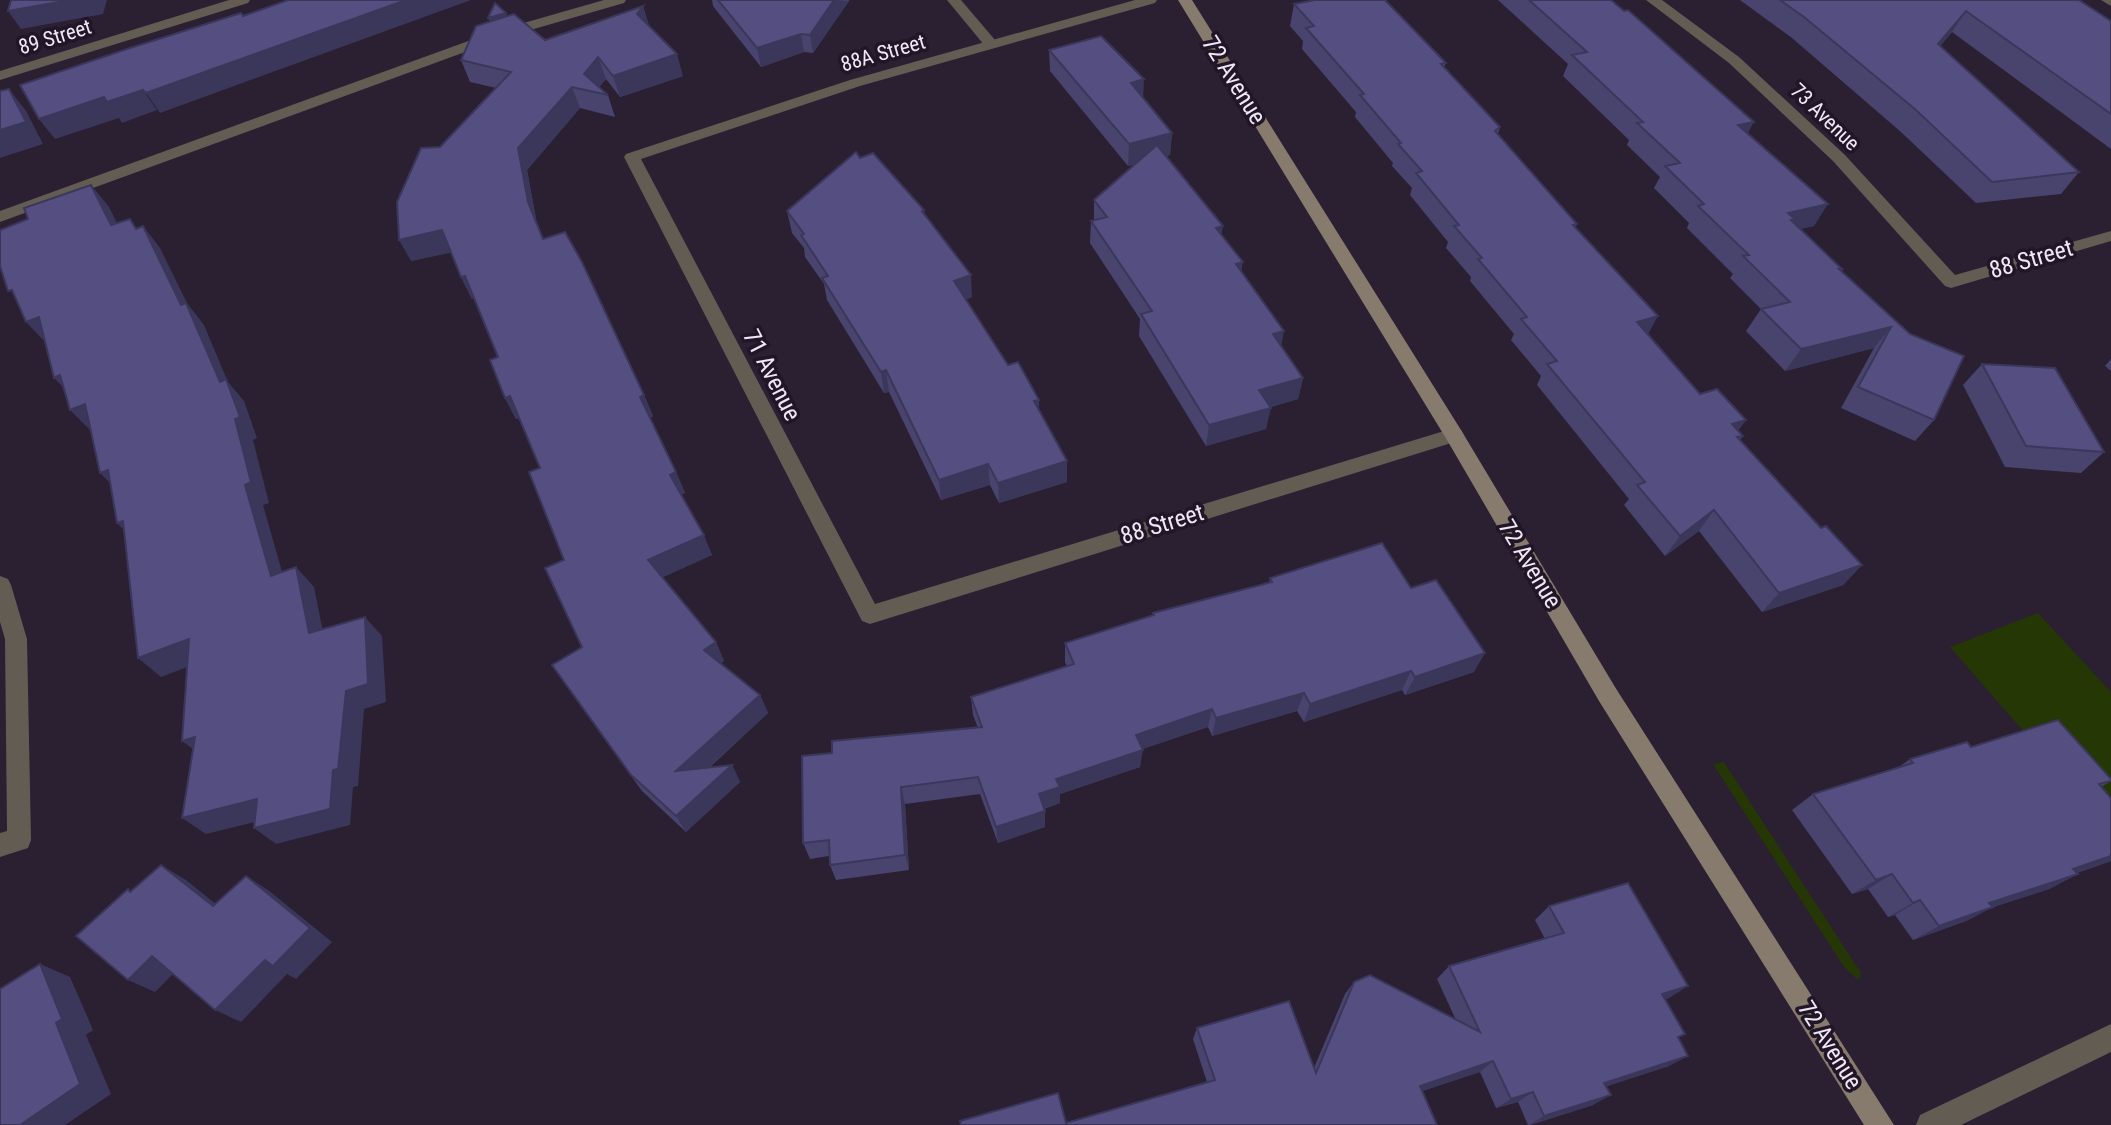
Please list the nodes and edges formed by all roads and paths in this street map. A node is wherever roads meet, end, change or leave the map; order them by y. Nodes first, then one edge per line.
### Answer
1 (243, 0) edge
2 (619, 0) edge
3 (954, 0) edge
4 (1150, 0) edge
5 (1185, 0) edge
6 (1653, 0) edge
7 (990, 43) junction
8 (0, 76) edge
9 (632, 157) joint
10 (0, 217) edge
11 (2111, 236) edge
12 (1951, 282) joint
13 (1454, 435) junction
14 (0, 585) edge
15 (870, 615) joint
16 (10, 842) edge
17 (2111, 1038) edge
18 (1880, 1125) edge
19 (1930, 1125) edge

1 - 8 street, 89 Street
2 - 10 street
3 - 7 street
4 - 7 street, 88A Street
5 - 13 street, 72 Avenue
6 - 12 street, 73 Avenue
7 - 9 street, 88A Street
9 - 15 street, 71 Avenue
11 - 12 street, 88 Street
13 - 15 street, 88 Street
13 - 18 street, 72 Avenue
14 - 16 street
17 - 19 street

